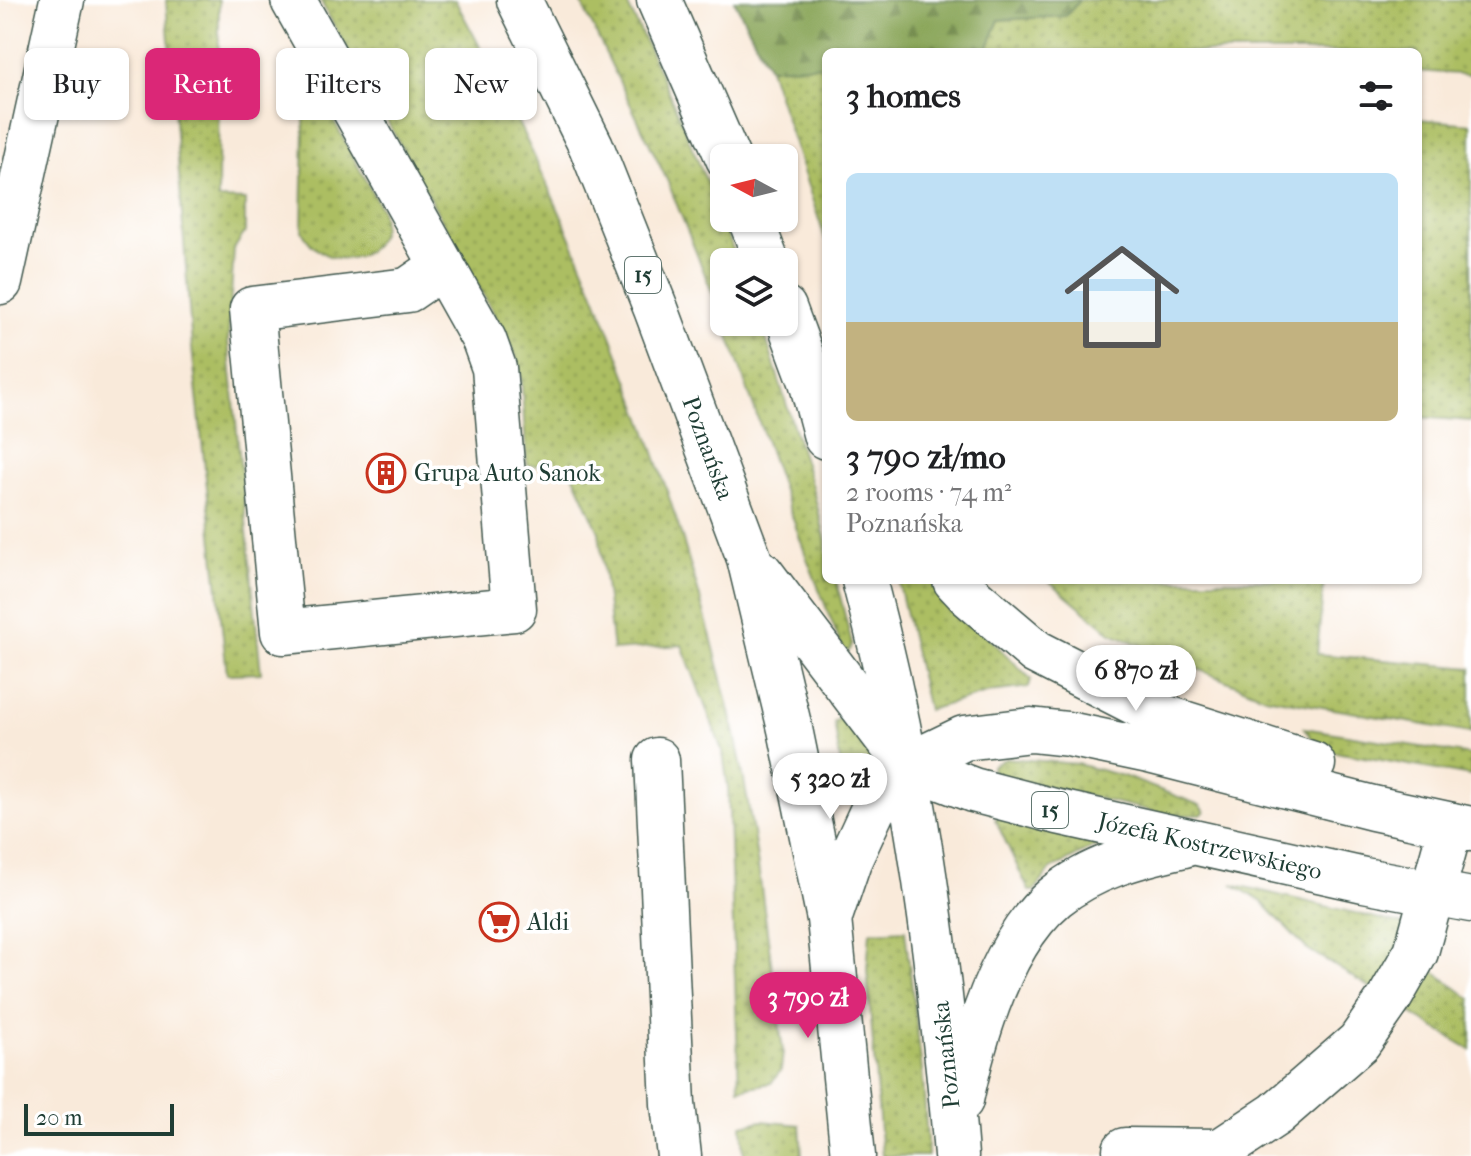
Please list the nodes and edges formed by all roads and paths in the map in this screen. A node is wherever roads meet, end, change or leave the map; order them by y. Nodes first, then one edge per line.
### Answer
1 (62, 0) edge
2 (293, 0) edge
3 (519, 0) edge
4 (659, 0) edge
5 (722, 144) edge
6 (443, 266) junction
7 (0, 282) edge
8 (796, 336) edge
9 (819, 393) edge
10 (749, 558) junction
11 (865, 584) edge
12 (959, 584) edge
13 (657, 760) dead end
14 (908, 765) junction
15 (1373, 808) junction
16 (1461, 827) edge
17 (1195, 843) junction
18 (1452, 896) edge
19 (829, 919) junction
20 (955, 1143) edge
21 (1125, 1150) dead end
22 (679, 1156) edge
23 (853, 1156) edge

1 - 7 main road
2 - 6 main road
3 - 10 main road, Poznańska / 15
4 - 5 main road
6 - 6 main road
8 - 9 main road
10 - 14 main road, 15
10 - 19 main road, Poznańska / 15
11 - 14 main road, Poznańska
12 - 15 main road
13 - 22 main road
14 - 15 main road
14 - 17 main road, Józefa Kostrzewskiego / 15
14 - 19 main road, Poznańska
14 - 20 main road, Poznańska
15 - 16 main road
16 - 18 main road
17 - 18 main road, Józefa Kostrzewskiego / 15
17 - 20 main road
18 - 21 main road
19 - 23 main road, Poznańska

